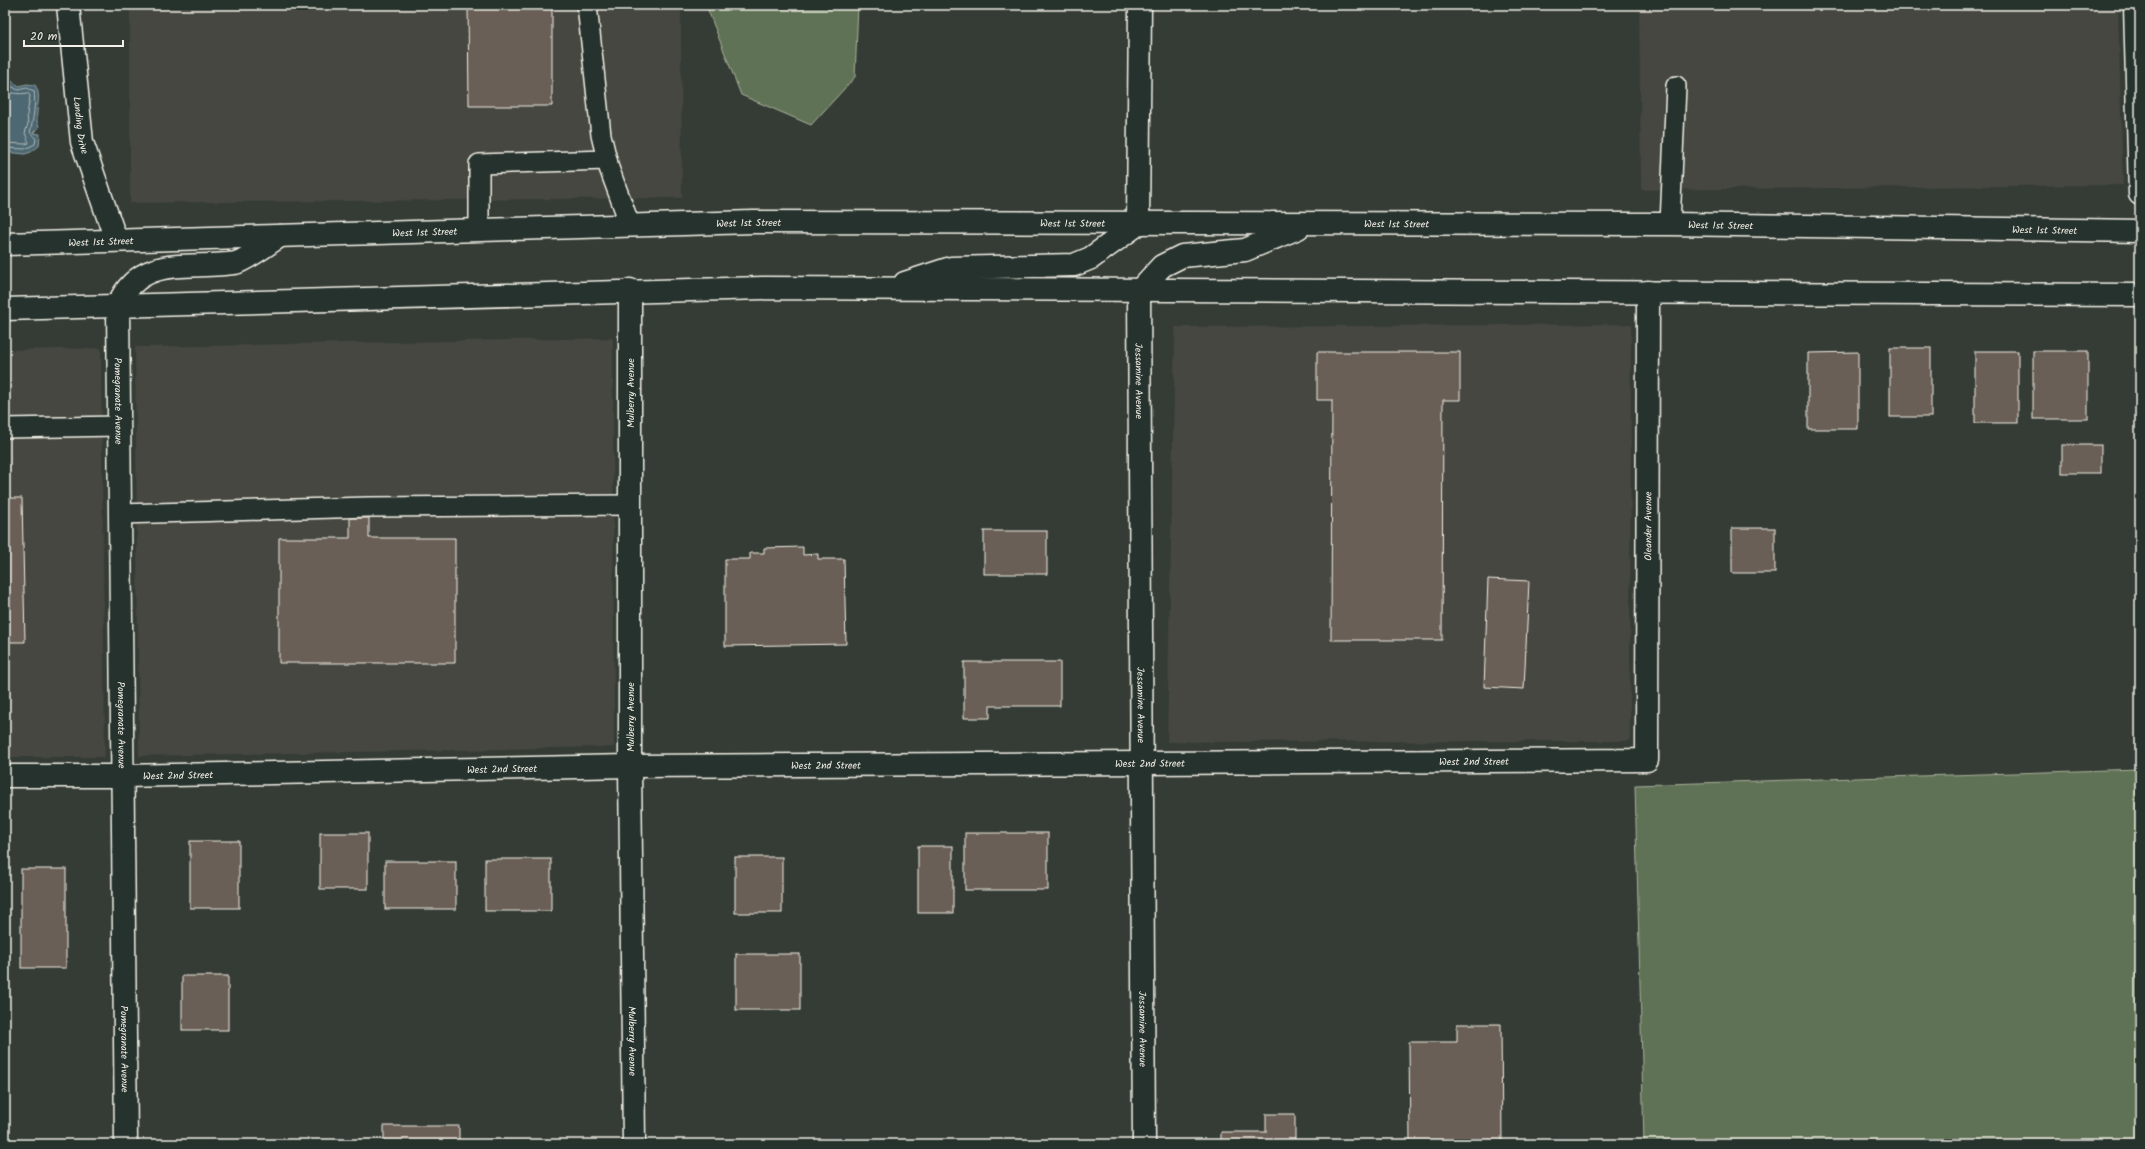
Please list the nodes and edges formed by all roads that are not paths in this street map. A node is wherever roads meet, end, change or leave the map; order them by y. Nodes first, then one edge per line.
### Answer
1 (68, 5) edge
2 (587, 5) edge
3 (1140, 5) edge
4 (2135, 5) edge
5 (1676, 86) dead end
6 (607, 160) junction
7 (2140, 194) edge
8 (1138, 224) junction
9 (1308, 224) junction
10 (1670, 224) junction
11 (630, 225) junction
12 (479, 230) junction
13 (2140, 231) edge
14 (280, 236) junction
15 (116, 240) junction
16 (5, 244) edge
17 (889, 289) junction
18 (630, 290) junction
19 (1140, 291) junction
20 (1648, 292) junction
21 (2140, 295) edge
22 (118, 305) junction
23 (5, 309) edge
24 (119, 426) junction
25 (5, 428) edge
26 (630, 505) junction
27 (120, 514) junction
28 (1646, 760) joint
29 (1143, 762) junction
30 (630, 766) junction
31 (5, 776) edge
32 (122, 776) junction
33 (126, 1144) edge
34 (634, 1144) edge
35 (1144, 1144) edge

1 - 15 street, Landing Drive
2 - 6 lane
3 - 8 street
4 - 7 street
5 - 10 lane
6 - 11 lane
6 - 12 lane
8 - 9 street, West 1st Street
8 - 11 street, West 1st Street
8 - 17 street
9 - 10 street, West 1st Street
9 - 19 street
10 - 13 street, West 1st Street
11 - 12 street, West 1st Street
12 - 14 street, West 1st Street
14 - 15 street, West 1st Street
14 - 22 street
15 - 16 street, West 1st Street
17 - 18 street
17 - 19 street
18 - 22 street
18 - 26 street, Mulberry Avenue
19 - 20 street
19 - 29 street, Jessamine Avenue
20 - 21 street
20 - 28 street, Oleander Avenue
22 - 23 street
22 - 24 street, Pomegranate Avenue
24 - 25 lane
24 - 27 street, Pomegranate Avenue
26 - 27 lane
26 - 30 street, Mulberry Avenue
27 - 32 street, Pomegranate Avenue
28 - 29 street, West 2nd Street
29 - 30 street, West 2nd Street
29 - 35 street, Jessamine Avenue
30 - 32 street, West 2nd Street
30 - 34 street, Mulberry Avenue
31 - 32 street, West 2nd Street
32 - 33 street, Pomegranate Avenue

